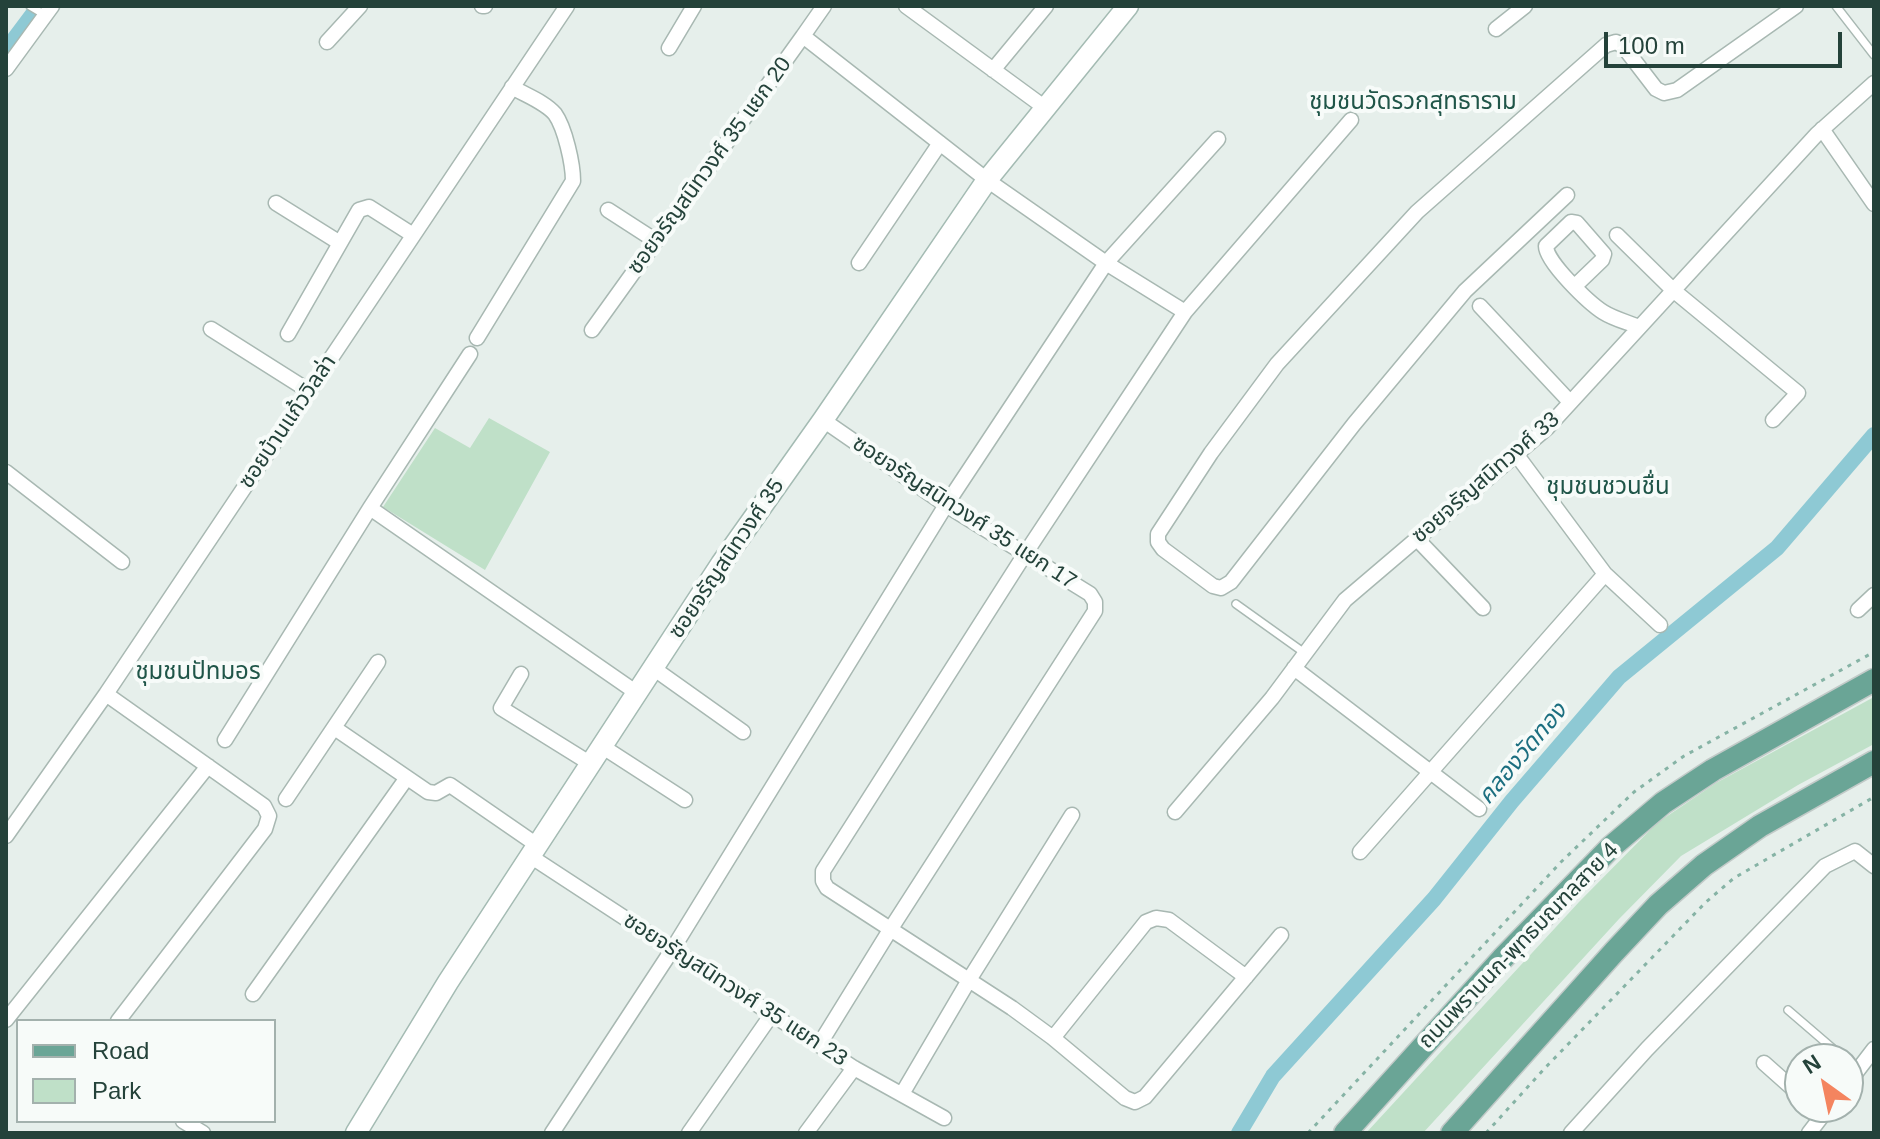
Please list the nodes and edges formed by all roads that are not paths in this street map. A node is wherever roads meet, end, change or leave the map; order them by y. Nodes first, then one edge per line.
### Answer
1 (30, 6) edge
2 (360, 6) edge
3 (567, 6) edge
4 (694, 6) edge
5 (824, 6) edge
6 (906, 6) edge
7 (1046, 6) edge
8 (1525, 6) edge
9 (1796, 6) edge
10 (1836, 6) edge
11 (1123, 7) edge
12 (47, 12) edge
13 (1496, 29) dead end
14 (803, 36) junction
15 (327, 42) dead end
16 (669, 48) dead end
17 (1874, 55) edge
18 (6, 69) edge
19 (993, 70) junction
20 (1874, 83) edge
21 (512, 87) junction
22 (1044, 107) junction
23 (1351, 120) dead end
24 (1822, 129) junction
25 (1218, 139) dead end
26 (940, 143) junction
27 (987, 180) junction
28 (1567, 195) dead end
29 (276, 203) dead end
30 (1874, 204) edge
31 (608, 210) dead end
32 (413, 235) junction
33 (1617, 235) dead end
34 (656, 241) junction
35 (340, 243) junction
36 (859, 263) dead end
37 (1106, 263) junction
38 (1575, 286) junction
39 (1673, 290) junction
40 (1480, 306) dead end
41 (1185, 312) junction
42 (1639, 327) junction
43 (211, 329) dead end
44 (592, 330) dead end
45 (288, 334) dead end
46 (477, 338) dead end
47 (470, 354) dead end
48 (309, 391) junction
49 (1570, 402) junction
50 (823, 420) junction
51 (1773, 420) dead end
52 (1516, 454) junction
53 (6, 472) edge
54 (946, 505) junction
55 (370, 508) junction
56 (1417, 539) junction
57 (1025, 554) junction
58 (122, 562) dead end
59 (1605, 574) junction
60 (1874, 595) edge
61 (1236, 604) dead end
62 (1483, 608) dead end
63 (1858, 610) dead end
64 (1660, 625) dead end
65 (1306, 654) junction
66 (378, 662) dead end
67 (653, 668) junction
68 (1294, 668) junction
69 (521, 674) dead end
70 (1874, 680) edge
71 (637, 693) junction
72 (106, 694) junction
73 (336, 729) junction
74 (743, 732) dead end
75 (225, 740) dead end
76 (597, 755) junction
77 (1874, 762) edge
78 (208, 766) junction
79 (1431, 772) junction
80 (406, 779) junction
81 (286, 799) dead end
82 (685, 800) dead end
83 (1479, 809) dead end
84 (1175, 812) dead end
85 (1072, 815) dead end
86 (6, 836) edge
87 (534, 851) junction
88 (1360, 852) dead end
89 (1874, 866) edge
90 (890, 930) junction
91 (1281, 935) dead end
92 (672, 950) junction
93 (1246, 977) junction
94 (969, 980) junction
95 (253, 994) dead end
96 (1788, 1010) dead end
97 (772, 1014) junction
98 (120, 1019) edge
99 (6, 1020) edge
100 (1053, 1038) junction
101 (1827, 1043) edge
102 (819, 1045) junction
103 (1764, 1063) dead end
104 (854, 1068) junction
105 (1784, 1081) edge
106 (1386, 1086) junction
107 (902, 1094) junction
108 (944, 1118) dead end
109 (356, 1133) edge
110 (552, 1133) edge
111 (689, 1133) edge
112 (806, 1133) edge
113 (1336, 1133) edge
114 (1345, 1133) edge
115 (1452, 1133) edge
116 (1571, 1133) edge

1 - 12 lane
2 - 15 street
3 - 21 street, ซอยบ้านแก้ววิลล่า
4 - 16 street
5 - 14 street
6 - 19 street
7 - 19 street
8 - 13 street
9 - 28 street
10 - 17 lane
11 - 22 street, ซอยจรัญสนิทวงศ์ 35
12 - 18 street
14 - 26 street, ซอยจรัญสนิทวงศ์ 35 แยก 20
14 - 34 street, ซอยจรัญสนิทวงศ์ 35 แยก 20
19 - 22 street
20 - 24 street, ซอยจรัญสนิทวงศ์ 33
21 - 32 street, ซอยบ้านแก้ววิลล่า
21 - 46 street
22 - 27 street, ซอยจรัญสนิทวงศ์ 35
23 - 41 street
24 - 30 street
24 - 39 street, ซอยจรัญสนิทวงศ์ 33
25 - 37 street
26 - 27 street, ซอยจรัญสนิทวงศ์ 35 แยก 20
26 - 36 street
27 - 37 street, ซอยจรัญสนิทวงศ์ 35 แยก 20
27 - 50 street, ซอยจรัญสนิทวงศ์ 35
29 - 35 street
31 - 34 street
32 - 35 street
32 - 48 street, ซอยบ้านแก้ววิลล่า
33 - 39 street
34 - 44 street, ซอยจรัญสนิทวงศ์ 35 แยก 20
35 - 45 street
37 - 41 street, ซอยจรัญสนิทวงศ์ 35 แยก 20
37 - 54 street
38 - 38 street
38 - 42 street
39 - 42 street, ซอยจรัญสนิทวงศ์ 33
39 - 51 street
40 - 49 street
41 - 57 street
42 - 49 street, ซอยจรัญสนิทวงศ์ 33
43 - 48 street
47 - 55 street
48 - 72 street, ซอยบ้านแก้ววิลล่า
49 - 52 street, ซอยจรัญสนิทวงศ์ 33
50 - 54 street, ซอยจรัญสนิทวงศ์ 35 แยก 17
50 - 67 street, ซอยจรัญสนิทวงศ์ 35
52 - 56 street, ซอยจรัญสนิทวงศ์ 33
52 - 59 street
53 - 58 street
54 - 57 street, ซอยจรัญสนิทวงศ์ 35 แยก 17
54 - 92 street
55 - 71 street
55 - 75 street
56 - 62 street
56 - 65 street, ซอยจรัญสนิทวงศ์ 33
57 - 90 street
57 - 90 street, ซอยจรัญสนิทวงศ์ 35 แยก 17
59 - 64 street
59 - 79 street
60 - 63 street
61 - 65 lane
65 - 68 street, ซอยจรัญสนิทวงศ์ 33
66 - 73 street
67 - 71 street, ซอยจรัญสนิทวงศ์ 35
67 - 74 street
68 - 79 street
68 - 84 street, ซอยจรัญสนิทวงศ์ 33
69 - 76 street
70 - 106 main road, ถนนพรานนก-พุทธมณฑลสาย 4
71 - 76 street, ซอยจรัญสนิทวงศ์ 35
72 - 78 street
72 - 86 street, ซอยบ้านแก้ววิลล่า
73 - 80 street
73 - 81 street
76 - 82 street
76 - 87 street, ซอยจรัญสนิทวงศ์ 35
77 - 115 main road
78 - 98 street
78 - 99 street
79 - 83 street
79 - 88 street
80 - 87 street, ซอยจรัญสนิทวงศ์ 35 แยก 23
80 - 95 street
85 - 94 street
87 - 92 street, ซอยจรัญสนิทวงศ์ 35 แยก 23
87 - 109 street, ซอยจรัญสนิทวงศ์ 35
89 - 116 street
90 - 94 street
90 - 102 street
91 - 93 street
92 - 97 street, ซอยจรัญสนิทวงศ์ 35 แยก 23
92 - 110 street
93 - 100 street
93 - 100 street
94 - 100 street
94 - 107 street
96 - 101 lane
97 - 102 street, ซอยจรัญสนิทวงศ์ 35 แยก 23
97 - 111 street
102 - 104 street, ซอยจรัญสนิทวงศ์ 35 แยก 23
103 - 105 street
104 - 107 street, ซอยจรัญสนิทวงศ์ 35 แยก 23
104 - 112 street
106 - 113 main road
106 - 114 main road, ถนนพรานนก-พุทธมณฑลสาย 4
107 - 108 street, ซอยจรัญสนิทวงศ์ 35 แยก 23

